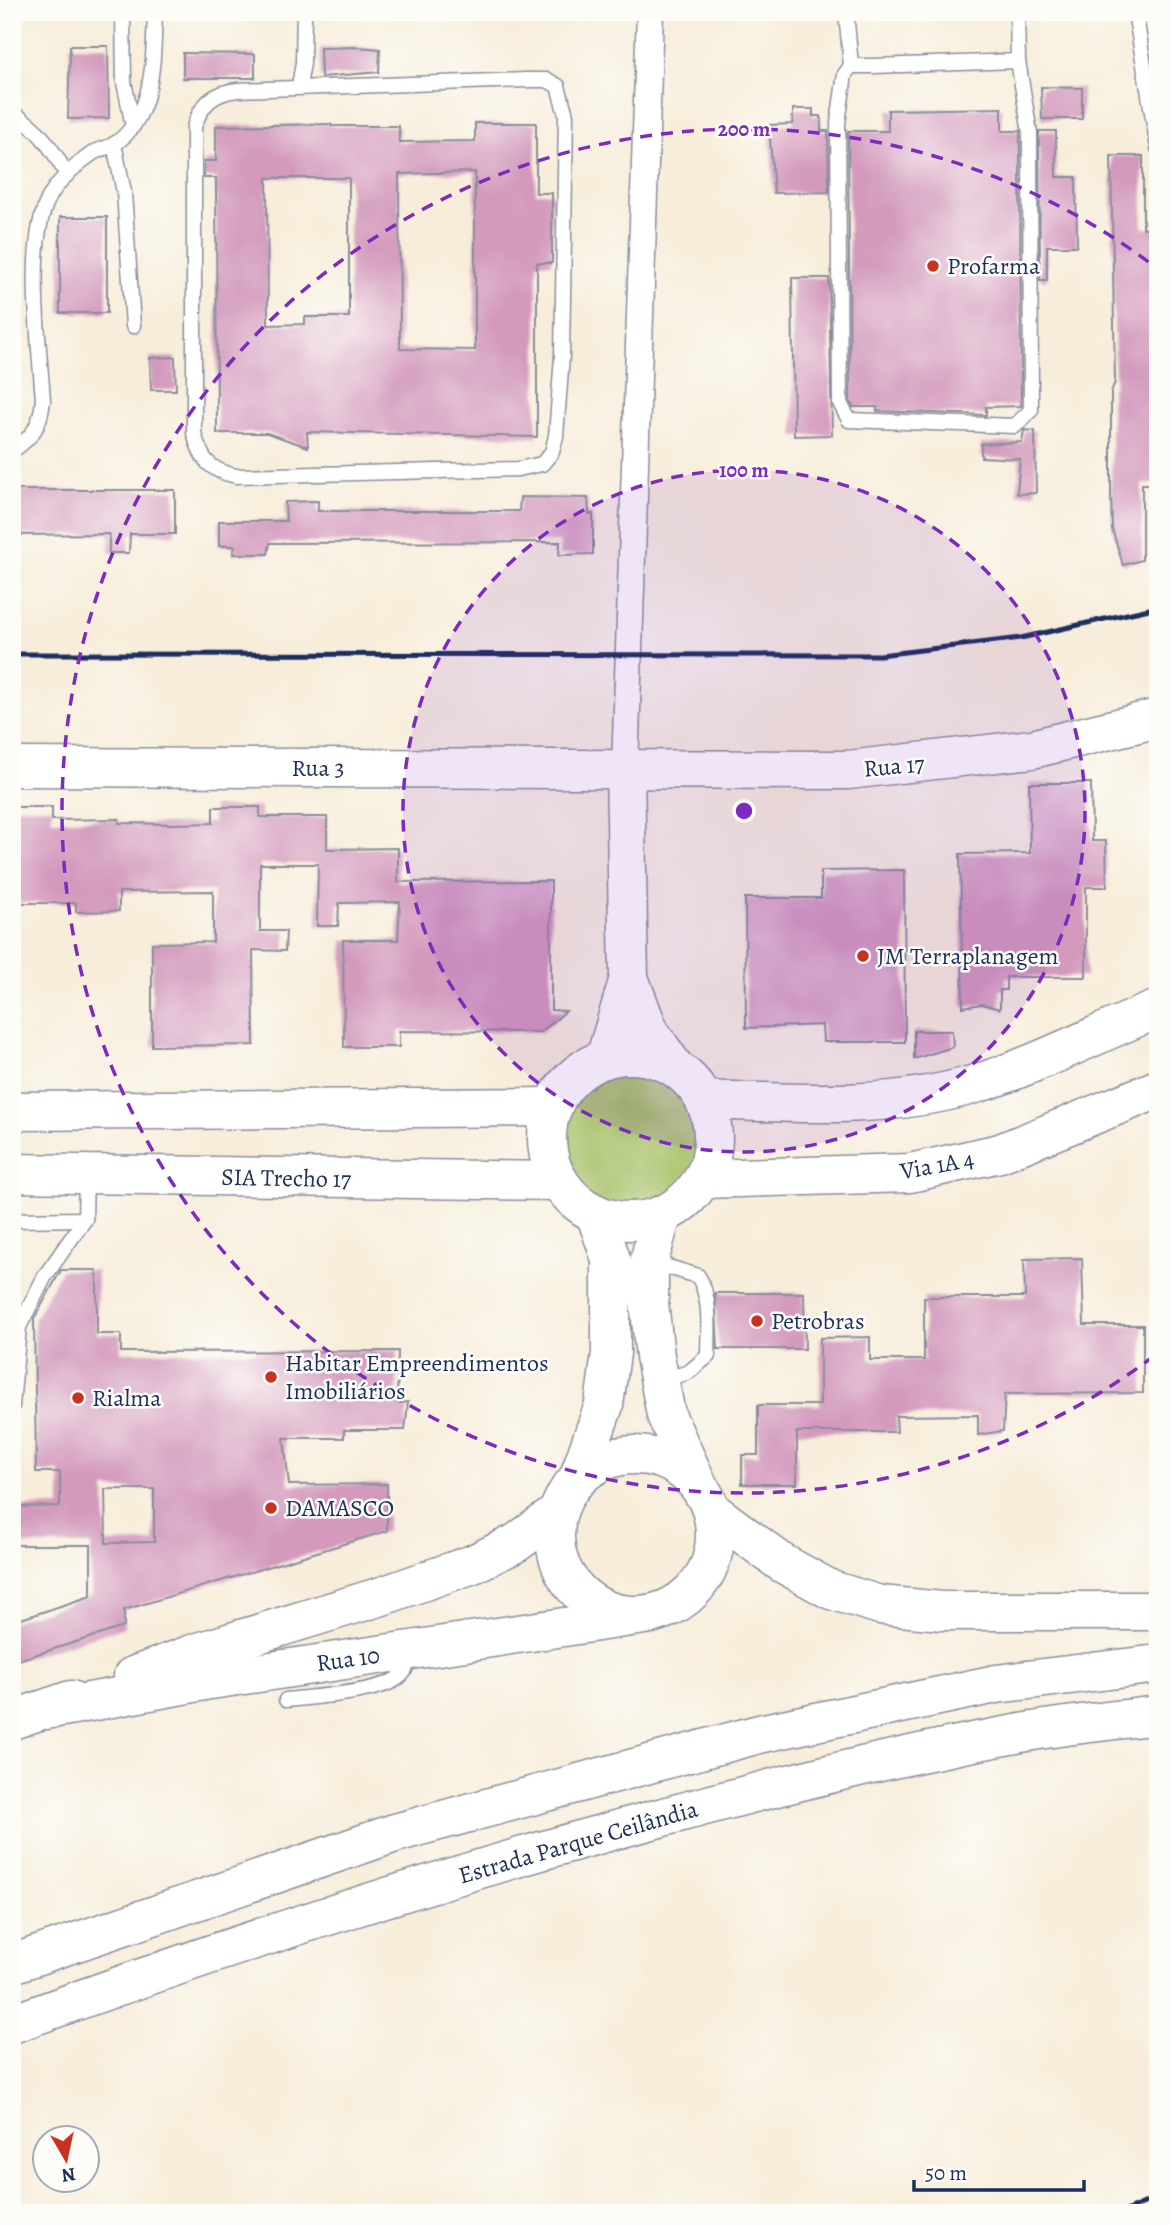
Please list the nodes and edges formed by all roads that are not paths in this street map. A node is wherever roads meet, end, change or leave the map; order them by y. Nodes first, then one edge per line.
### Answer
1 (123, 12) edge
2 (155, 12) edge
3 (304, 12) edge
4 (650, 12) edge
5 (846, 12) edge
6 (1017, 12) edge
7 (1135, 12) edge
8 (1018, 61) junction
9 (851, 66) junction
10 (299, 86) junction
11 (12, 113) edge
12 (133, 126) junction
13 (114, 144) junction
14 (1158, 148) edge
15 (67, 175) junction
16 (134, 326) dead end
17 (12, 451) edge
18 (1158, 718) edge
19 (12, 766) edge
20 (625, 769) junction
21 (629, 978) junction
22 (1158, 1009) edge
23 (605, 1059) junction
24 (674, 1067) junction
25 (1158, 1089) edge
26 (705, 1100) junction
27 (552, 1107) junction
28 (12, 1111) edge
29 (57, 1111) junction
30 (74, 1173) junction
31 (12, 1174) edge
32 (703, 1179) junction
33 (559, 1181) junction
34 (595, 1213) junction
35 (662, 1215) junction
36 (85, 1219) junction
37 (12, 1220) edge
38 (649, 1261) junction
39 (659, 1381) junction
40 (12, 1406) edge
41 (579, 1476) junction
42 (705, 1498) junction
43 (557, 1513) junction
44 (1158, 1611) edge
45 (651, 1614) junction
46 (406, 1650) junction
47 (1158, 1664) edge
48 (286, 1700) dead end
49 (29, 1715) edge
50 (1158, 1715) edge
51 (12, 1964) edge
52 (12, 2024) edge

1 - 12 lane
2 - 12 lane
3 - 10 lane
4 - 20 street
5 - 9 lane
6 - 8 lane
7 - 14 lane
8 - 9 lane
8 - 9 lane
10 - 10 lane
11 - 15 lane
12 - 13 lane
13 - 15 lane
13 - 16 lane
15 - 17 lane
18 - 20 main road, Rua 17
19 - 20 main road, Rua 3
20 - 21 main road
21 - 23 main road
21 - 24 main road
22 - 26 main road
23 - 24 main road
23 - 27 main road
24 - 26 main road
25 - 32 main road, Via 1A 4
26 - 32 main road
27 - 29 main road
27 - 33 main road
28 - 29 main road
29 - 30 main road
30 - 31 main road, SIA Trecho 17
30 - 33 main road, SIA Trecho 17
30 - 36 lane
32 - 35 main road
33 - 34 main road
34 - 35 main road
34 - 41 main road
35 - 38 main road
36 - 37 lane
36 - 40 lane
38 - 39 main road
38 - 39 lane
39 - 42 main road
41 - 42 main road
41 - 43 main road
42 - 44 main road
42 - 45 main road
43 - 45 main road
43 - 49 main road, Rua 10
45 - 46 main road, Rua 10
46 - 48 lane
46 - 49 main road, Rua 10
47 - 51 main road
50 - 52 main road, Estrada Parque Ceilândia

